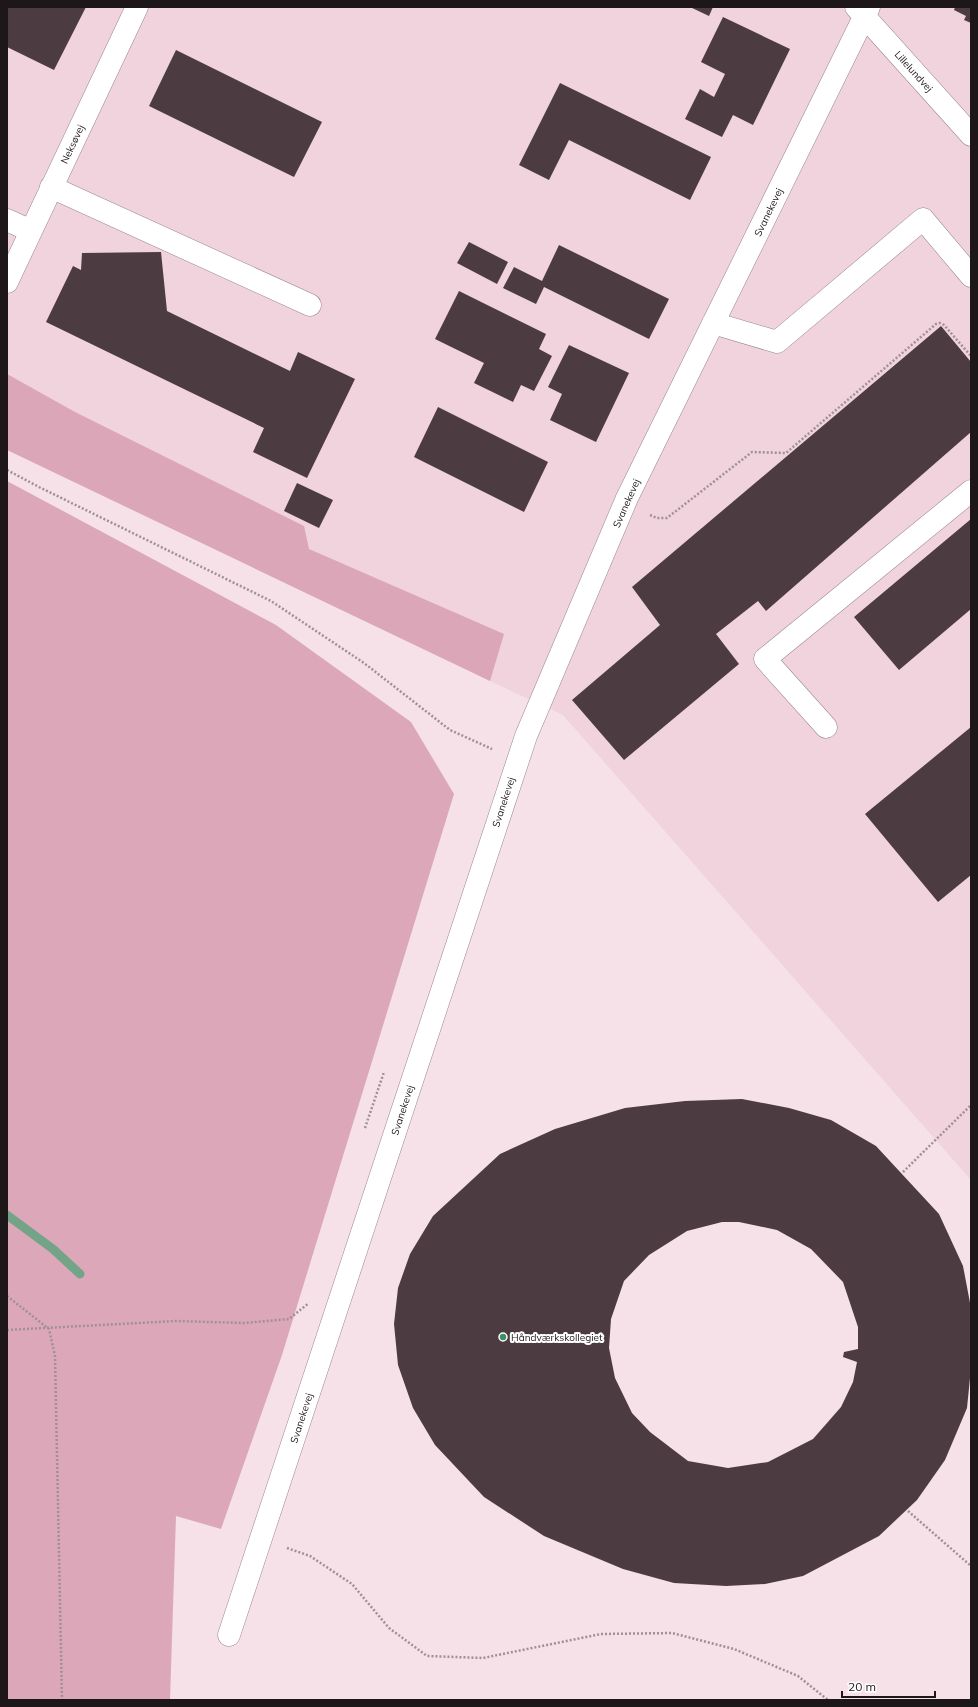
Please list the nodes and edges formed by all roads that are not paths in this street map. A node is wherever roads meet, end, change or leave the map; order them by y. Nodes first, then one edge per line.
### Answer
1 (137, 7) edge
2 (863, 10) edge
3 (971, 135) edge
4 (51, 187) junction
5 (7, 220) edge
6 (31, 231) junction
7 (971, 276) edge
8 (7, 282) edge
9 (310, 304) dead end
10 (714, 323) junction
11 (971, 491) edge
12 (826, 727) dead end
13 (230, 1635) dead end

1 - 4 street, Neksøvej
2 - 3 street, Lillelundvej
2 - 10 street, Svanekevej
4 - 6 street, Neksøvej
4 - 9 street
5 - 6 street
6 - 8 street, Neksøvej
7 - 10 street
10 - 13 street, Svanekevej
11 - 12 street

